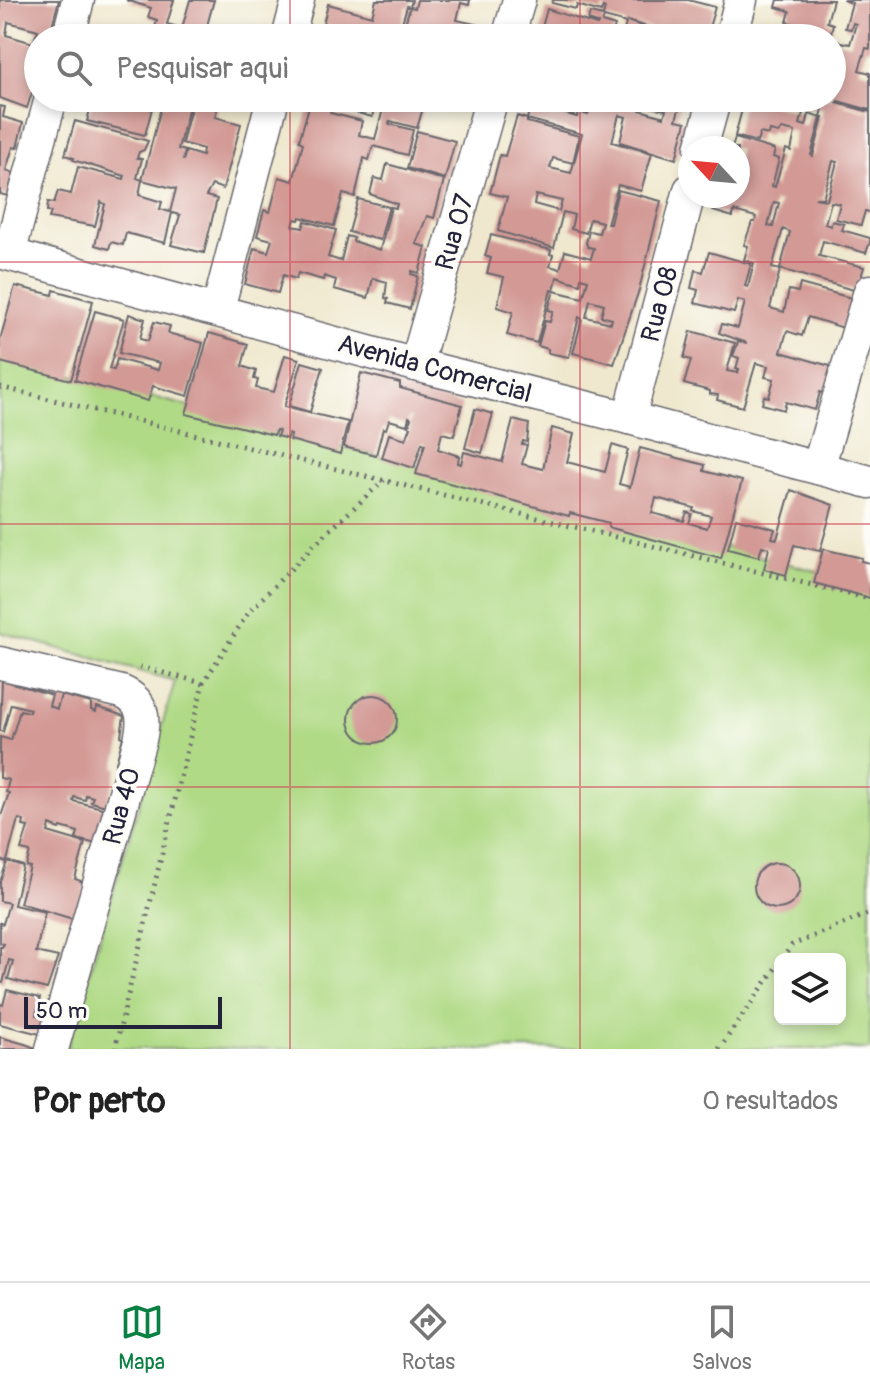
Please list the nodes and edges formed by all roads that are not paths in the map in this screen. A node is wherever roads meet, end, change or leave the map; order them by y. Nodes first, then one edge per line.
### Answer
1 (78, 0) edge
2 (298, 0) edge
3 (519, 0) edge
4 (741, 0) edge
5 (72, 24) edge
6 (292, 24) edge
7 (512, 24) edge
8 (735, 24) edge
9 (47, 112) edge
10 (269, 112) edge
11 (488, 112) edge
12 (711, 112) edge
13 (704, 136) edge
14 (685, 208) edge
15 (5, 253) edge
16 (870, 291) edge
17 (218, 309) junction
18 (416, 365) junction
19 (629, 418) junction
20 (818, 468) junction
21 (870, 482) edge
22 (0, 663) edge
23 (52, 1049) edge

1 - 5 street
2 - 6 street
3 - 7 street
4 - 8 street
9 - 15 street
10 - 17 street
11 - 18 street, Rua 07
12 - 13 street
14 - 19 street, Rua 08
15 - 17 street, Avenida Comercial
16 - 20 street
17 - 18 street, Avenida Comercial
18 - 19 street, Avenida Comercial
19 - 20 street, Avenida Comercial
20 - 21 street, Avenida Comercial
22 - 23 street, Rua 40

